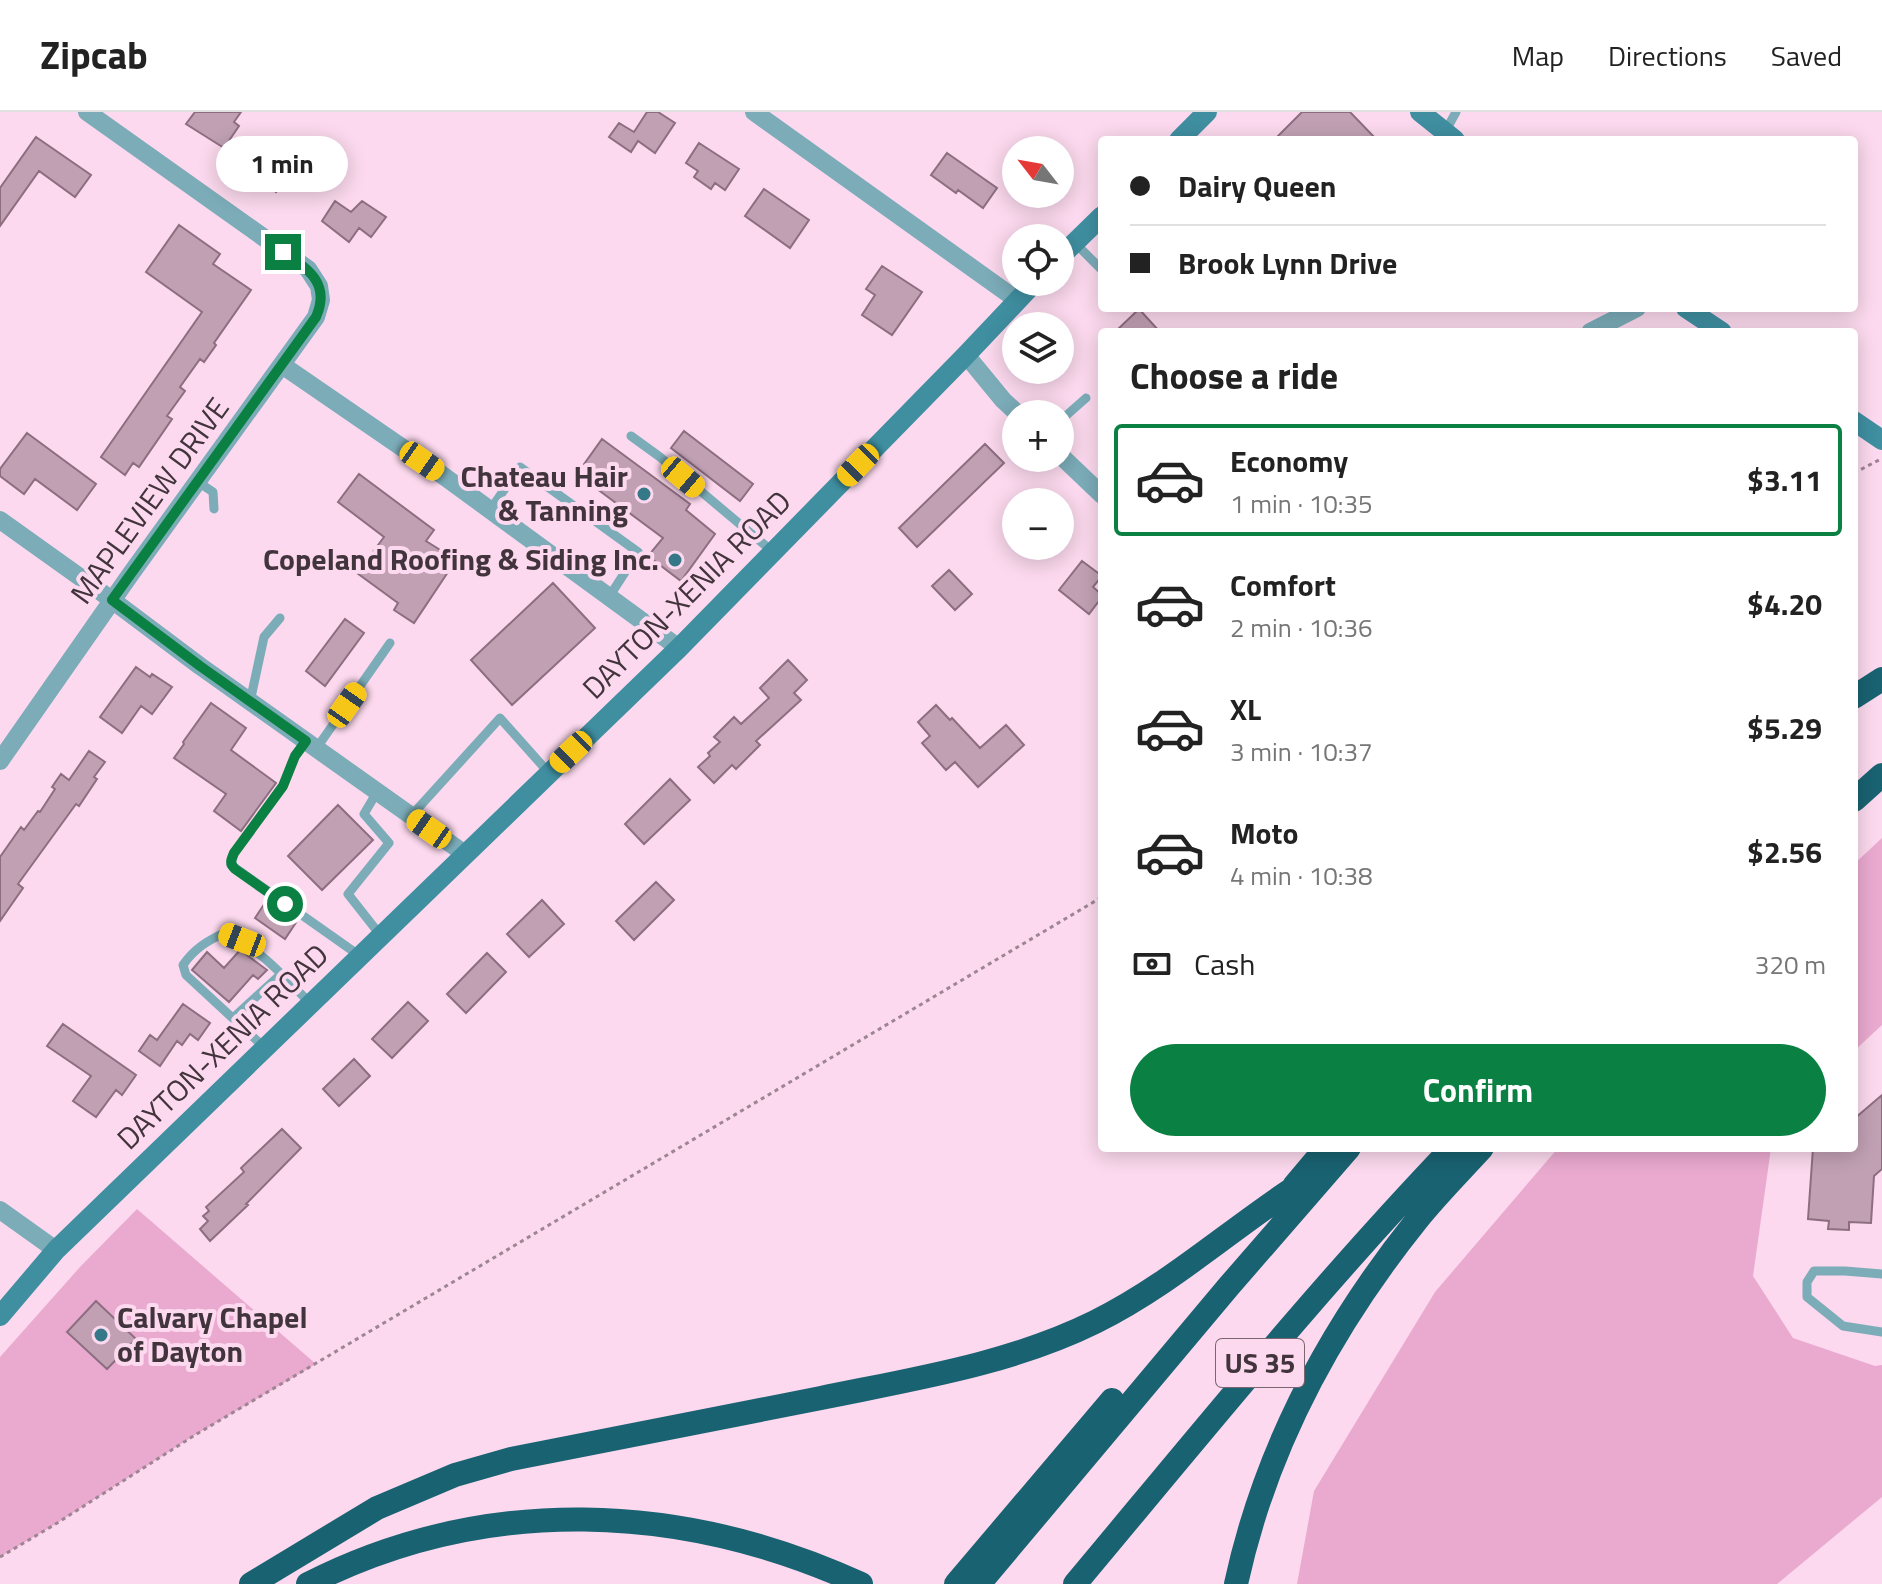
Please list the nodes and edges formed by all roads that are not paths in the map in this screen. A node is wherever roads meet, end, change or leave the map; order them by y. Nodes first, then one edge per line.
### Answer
1 (87, 112) edge
2 (754, 112) edge
3 (1207, 112) edge
4 (1420, 112) edge
5 (1456, 112) edge
6 (1183, 136) edge
7 (1445, 136) edge
8 (1446, 136) edge
9 (1098, 220) edge
10 (1074, 243) edge
11 (1074, 254) edge
12 (1098, 268) edge
13 (1021, 296) edge
14 (1017, 300) junction
15 (1629, 312) edge
16 (1692, 312) edge
17 (1598, 328) edge
18 (1716, 328) edge
19 (966, 355) junction
20 (282, 365) junction
21 (1086, 398) dead end
22 (1003, 400) edge
23 (1074, 409) edge
24 (1858, 424) edge
25 (631, 436) dead end
26 (1882, 440) edge
27 (1074, 468) edge
28 (198, 482) junction
29 (1098, 491) edge
30 (214, 509) dead end
31 (490, 510) junction
32 (0, 520) edge
33 (773, 552) junction
34 (609, 597) junction
35 (112, 600) junction
36 (280, 618) dead end
37 (390, 643) dead end
38 (679, 648) junction
39 (1882, 679) edge
40 (1858, 694) edge
41 (250, 702) junction
42 (311, 745) junction
43 (0, 761) edge
44 (1882, 768) edge
45 (549, 773) junction
46 (1882, 775) edge
47 (1858, 786) edge
48 (377, 792) junction
49 (1858, 796) edge
50 (411, 816) junction
51 (465, 854) junction
52 (381, 936) junction
53 (360, 956) junction
54 (281, 974) junction
55 (311, 1004) junction
56 (233, 1018) junction
57 (265, 1048) junction
58 (1323, 1152) edge
59 (1346, 1152) edge
60 (1448, 1152) edge
61 (1478, 1152) edge
62 (1291, 1190) junction
63 (0, 1210) edge
64 (56, 1250) junction
65 (1882, 1274) edge
66 (0, 1316) edge
67 (1882, 1332) edge
68 (251, 1584) edge
69 (308, 1584) edge
70 (861, 1584) edge
71 (956, 1584) edge
72 (979, 1584) edge
73 (1075, 1584) edge
74 (1236, 1584) edge

1 - 20 street, MAPLEVIEW DRIVE
2 - 14 street
3 - 6 main road
4 - 7 main road
5 - 8 lane
9 - 10 main road
11 - 12 lane
13 - 14 main road, DAYTON-XENIA ROAD
14 - 19 main road, DAYTON-XENIA ROAD
15 - 17 street
16 - 18 main road
19 - 22 street
19 - 33 main road, DAYTON-XENIA ROAD
20 - 28 street, MAPLEVIEW DRIVE
20 - 31 street
21 - 23 lane
24 - 26 main road
25 - 33 lane
27 - 29 street
28 - 30 lane
28 - 35 street, MAPLEVIEW DRIVE
31 - 34 street
31 - 34 lane
32 - 35 street
33 - 38 main road, DAYTON-XENIA ROAD
34 - 38 street
35 - 41 street
35 - 43 street, MAPLEVIEW DRIVE
36 - 41 lane
37 - 42 lane
38 - 45 main road, DAYTON-XENIA ROAD
39 - 40 highway
41 - 42 street
42 - 48 street
42 - 53 lane
44 - 47 highway
45 - 50 lane
45 - 51 main road, DAYTON-XENIA ROAD
46 - 49 highway
48 - 50 street
48 - 52 lane
50 - 51 street
51 - 52 main road, DAYTON-XENIA ROAD
52 - 53 main road, DAYTON-XENIA ROAD
53 - 55 main road, DAYTON-XENIA ROAD
54 - 55 lane
54 - 56 lane
54 - 56 lane
55 - 57 main road, DAYTON-XENIA ROAD
56 - 57 lane
57 - 64 main road, DAYTON-XENIA ROAD
58 - 62 highway
59 - 72 highway, US 35
60 - 73 highway, US 35
61 - 74 highway
62 - 68 highway
62 - 71 highway
63 - 64 street
64 - 66 main road, DAYTON-XENIA ROAD
65 - 67 lane
69 - 70 highway

